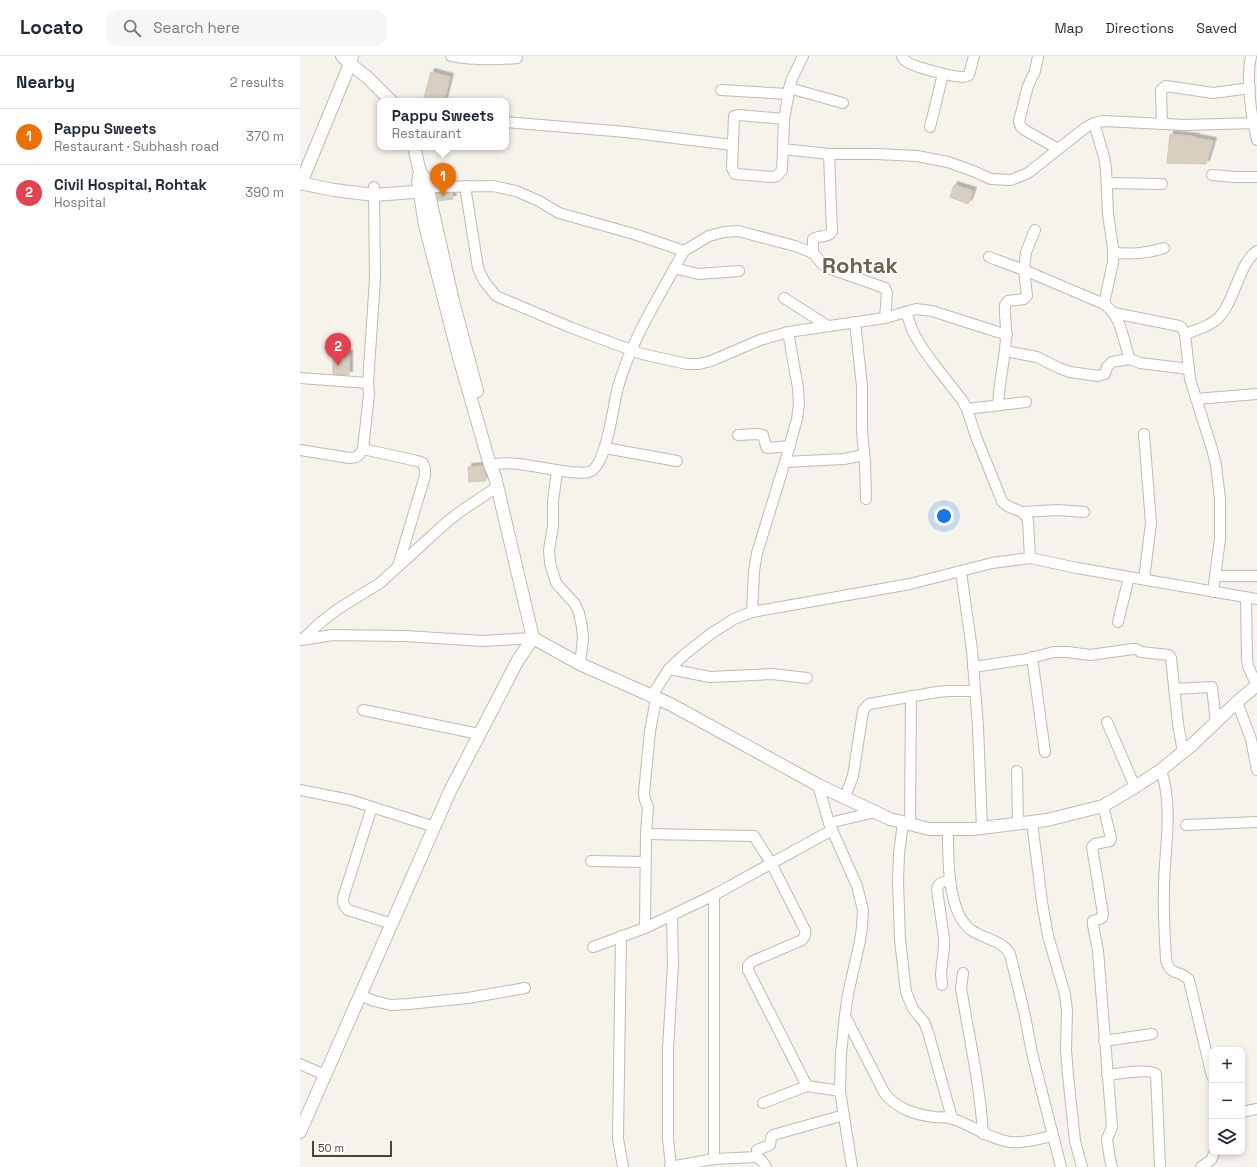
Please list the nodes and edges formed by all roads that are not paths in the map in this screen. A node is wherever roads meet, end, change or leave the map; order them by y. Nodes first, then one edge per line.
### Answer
1 (452, 56) edge
2 (516, 56) edge
3 (804, 56) edge
4 (902, 56) edge
5 (974, 56) edge
6 (1038, 56) edge
7 (1252, 56) edge
8 (348, 59) edge
9 (943, 74) junction
10 (1250, 88) junction
11 (721, 90) dead end
12 (789, 91) junction
13 (388, 98) edge
14 (843, 102) dead end
15 (784, 119) junction
16 (509, 122) edge
17 (1094, 123) junction
18 (1162, 124) junction
19 (1255, 124) edge
20 (930, 127) dead end
21 (1257, 140) edge
22 (732, 144) junction
23 (783, 149) junction
24 (1058, 149) junction
25 (415, 150) edge
26 (829, 154) junction
27 (1212, 175) dead end
28 (1257, 177) edge
29 (301, 181) edge
30 (1107, 183) junction
31 (1162, 184) dead end
32 (465, 186) junction
33 (426, 187) junction
34 (374, 191) junction
35 (1035, 230) dead end
36 (1164, 248) dead end
37 (684, 251) junction
38 (1257, 251) edge
39 (813, 253) junction
40 (1113, 253) junction
41 (989, 257) dead end
42 (674, 268) junction
43 (1024, 270) junction
44 (739, 272) dead end
45 (784, 298) dead end
46 (1104, 304) junction
47 (906, 312) junction
48 (1114, 313) junction
49 (884, 318) junction
50 (855, 322) junction
51 (828, 326) junction
52 (788, 332) junction
53 (1186, 334) junction
54 (1007, 335) junction
55 (631, 350) junction
56 (1005, 351) junction
57 (1130, 359) junction
58 (1189, 369) junction
59 (300, 378) edge
60 (368, 383) junction
61 (1257, 394) edge
62 (1196, 399) junction
63 (1026, 402) dead end
64 (998, 405) junction
65 (967, 409) junction
66 (1144, 434) dead end
67 (738, 435) dead end
68 (790, 446) junction
69 (605, 448) junction
70 (362, 449) junction
71 (300, 450) edge
72 (864, 455) junction
73 (677, 461) dead end
74 (785, 462) junction
75 (493, 465) junction
76 (557, 471) junction
77 (496, 482) junction
78 (866, 499) dead end
79 (1023, 512) junction
80 (1084, 512) dead end
81 (1030, 558) junction
82 (398, 566) junction
83 (961, 572) junction
84 (1215, 576) junction
85 (1257, 576) edge
86 (1129, 577) junction
87 (1144, 579) junction
88 (1213, 592) junction
89 (1246, 598) junction
90 (1257, 599) edge
91 (752, 612) junction
92 (1118, 622) dead end
93 (533, 638) junction
94 (301, 640) edge
95 (1032, 657) junction
96 (580, 664) junction
97 (973, 667) junction
98 (669, 669) junction
99 (807, 678) dead end
100 (1257, 686) edge
101 (1174, 689) junction
102 (975, 691) junction
103 (911, 696) junction
104 (654, 698) junction
105 (1237, 702) junction
106 (363, 710) dead end
107 (1107, 722) dead end
108 (1216, 723) junction
109 (479, 734) junction
110 (1045, 752) dead end
111 (1184, 752) junction
112 (1161, 770) junction
113 (1257, 770) edge
114 (1017, 771) dead end
115 (818, 785) junction
116 (1135, 787) junction
117 (300, 790) edge
118 (845, 797) junction
119 (1103, 806) junction
120 (372, 807) junction
121 (875, 812) junction
122 (1032, 822) junction
123 (1257, 822) edge
124 (906, 823) junction
125 (1018, 824) junction
126 (1186, 825) dead end
127 (830, 826) junction
128 (435, 827) junction
129 (982, 828) junction
130 (948, 829) junction
131 (646, 834) junction
132 (591, 861) dead end
133 (645, 862) junction
134 (771, 863) junction
135 (950, 880) junction
136 (714, 895) junction
137 (672, 916) junction
138 (392, 924) junction
139 (645, 928) junction
140 (621, 936) junction
141 (593, 947) dead end
142 (963, 973) dead end
143 (942, 985) dead end
144 (525, 988) dead end
145 (360, 995) junction
146 (845, 1016) junction
147 (1152, 1034) dead end
148 (1104, 1040) junction
149 (1209, 1063) edge
150 (300, 1064) edge
151 (325, 1075) junction
152 (1107, 1075) junction
153 (807, 1086) junction
154 (840, 1091) junction
155 (762, 1103) dead end
156 (1257, 1109) edge
157 (1245, 1111) edge
158 (844, 1115) junction
159 (952, 1118) junction
160 (300, 1132) edge
161 (983, 1134) junction
162 (1053, 1136) junction
163 (1214, 1155) edge
164 (757, 1156) junction
165 (714, 1159) junction
166 (676, 1166) edge
167 (622, 1167) edge
168 (766, 1167) edge
169 (852, 1167) edge
170 (1061, 1167) edge
171 (1082, 1167) edge
172 (1112, 1167) edge
173 (1160, 1167) edge
174 (1201, 1167) edge

1 - 2 street
3 - 12 street
4 - 9 street
5 - 9 street
6 - 24 street
7 - 10 street
8 - 13 street
8 - 29 street
9 - 20 street
10 - 18 street
10 - 19 street
11 - 12 street
12 - 14 street
12 - 15 street
15 - 22 street
15 - 23 street
16 - 22 street
17 - 18 street
17 - 24 street
17 - 30 street
18 - 19 street
19 - 21 street
22 - 23 street
23 - 26 street
24 - 26 street
25 - 33 street
26 - 39 street
27 - 28 street
29 - 34 street
30 - 31 street
30 - 40 street
32 - 33 street
32 - 37 street
32 - 55 street
33 - 34 street
33 - 75 street
34 - 60 street
35 - 43 street
36 - 40 street
37 - 39 street
37 - 42 street
38 - 53 street
39 - 49 street
40 - 46 street
41 - 43 street
42 - 44 street
42 - 55 street
43 - 46 street
43 - 54 street
45 - 51 street
46 - 48 street
47 - 49 street
47 - 54 street
47 - 65 street
48 - 53 street
48 - 57 street
49 - 50 street
50 - 51 street
50 - 72 street
51 - 52 street
52 - 55 street
52 - 68 street
53 - 58 street
54 - 56 street
55 - 69 street
56 - 57 street
56 - 64 street
57 - 58 street
58 - 62 street
59 - 60 street
60 - 70 street
61 - 62 street
62 - 84 street
63 - 64 street
64 - 65 street
65 - 79 street
66 - 87 street
67 - 68 street
68 - 74 street
69 - 73 street
69 - 76 street
70 - 71 street
70 - 82 street
72 - 74 street
72 - 78 street
74 - 91 street
75 - 76 street
75 - 77 street
76 - 96 street
77 - 82 street
77 - 93 street
79 - 80 street
79 - 81 street
81 - 83 street
81 - 86 street
82 - 94 street
83 - 91 street
83 - 97 street
84 - 85 street
84 - 88 street
86 - 87 street
86 - 92 street
87 - 88 street
88 - 89 street
89 - 90 street
89 - 100 street
91 - 98 street
93 - 94 street
93 - 96 street
93 - 109 street
95 - 97 street
95 - 101 street
95 - 110 street
96 - 104 street
97 - 102 street
98 - 99 street
98 - 104 street
100 - 105 street
101 - 108 street
101 - 111 street
102 - 103 street
102 - 129 street
103 - 118 street
103 - 124 street
104 - 115 street
104 - 131 street
105 - 108 street
105 - 113 street
106 - 109 street
107 - 116 street
108 - 111 street
109 - 128 street
111 - 112 street
112 - 116 street
112 - 149 street
114 - 125 street
115 - 118 street
115 - 127 street
116 - 119 street
117 - 120 street
118 - 121 street
119 - 122 street
119 - 148 street
120 - 128 street
120 - 138 street
121 - 124 street
121 - 127 street
122 - 125 street
122 - 171 street
123 - 126 street
124 - 130 street
124 - 159 street
125 - 129 street
127 - 134 street
127 - 146 street
128 - 138 street
129 - 130 street
130 - 135 street
131 - 133 street
131 - 134 street
132 - 133 street
133 - 139 street
134 - 136 street
134 - 153 street
135 - 143 street
135 - 162 street
136 - 137 street
136 - 165 street
137 - 139 street
137 - 166 street
138 - 145 street
139 - 140 street
140 - 141 street
140 - 167 street
142 - 161 street
144 - 145 street
145 - 151 street
146 - 154 street
146 - 159 street
147 - 148 street
148 - 152 street
150 - 151 street
151 - 160 street
152 - 172 street
152 - 173 street
153 - 154 street
153 - 155 street
154 - 158 street
156 - 157 street
158 - 164 street
158 - 169 street
159 - 161 street
161 - 162 street
162 - 170 street
163 - 174 street
164 - 165 street
164 - 168 street
165 - 166 street

